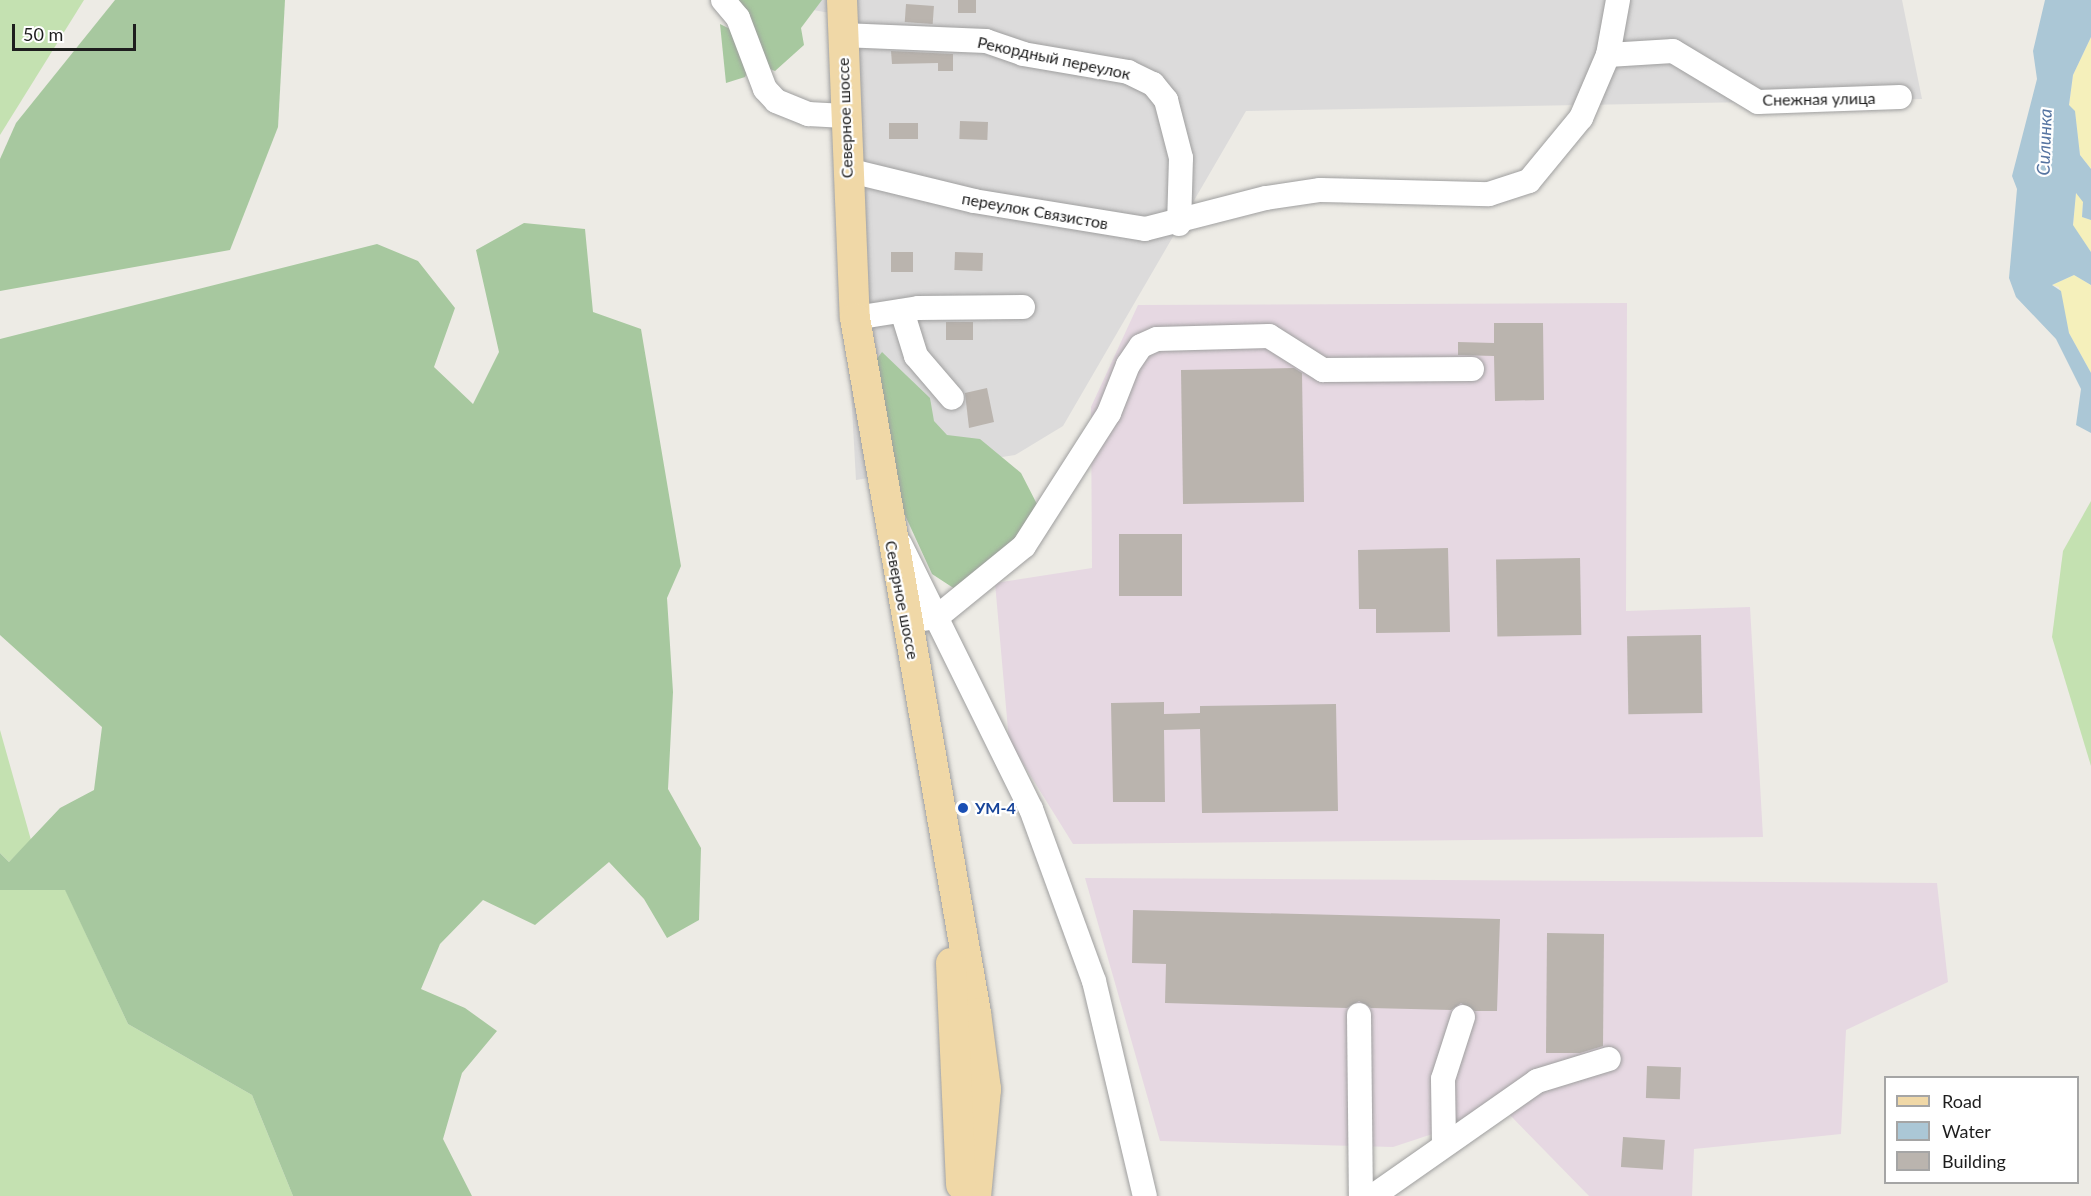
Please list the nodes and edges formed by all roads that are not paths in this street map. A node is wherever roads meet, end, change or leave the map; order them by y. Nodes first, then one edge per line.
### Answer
1 (723, 0) edge
2 (842, 0) edge
3 (1618, 0) edge
4 (842, 35) junction
5 (1608, 55) junction
6 (1900, 97) dead end
7 (845, 116) junction
8 (847, 170) junction
9 (1179, 224) junction
10 (1023, 307) dead end
11 (902, 311) junction
12 (855, 318) junction
13 (1472, 369) dead end
14 (952, 398) dead end
15 (886, 516) junction
16 (937, 617) junction
17 (908, 621) junction
18 (946, 855) junction
19 (1359, 1015) dead end
20 (1463, 1017) dead end
21 (1610, 1059) dead end
22 (1444, 1144) junction
23 (961, 1196) edge
24 (976, 1196) edge
25 (1145, 1196) edge
26 (1361, 1196) edge
27 (1374, 1196) edge

1 - 7 street
2 - 4 main road, Северное шоссе
3 - 5 street, переулок Связистов
4 - 7 main road, Северное шоссе
4 - 9 street, Рекордный переулок
5 - 6 street, Снежная улица
5 - 9 street, переулок Связистов
7 - 8 main road, Северное шоссе
8 - 9 street, переулок Связистов
8 - 12 main road, Северное шоссе
10 - 11 street
11 - 12 street
11 - 14 street
12 - 15 main road, Северное шоссе
13 - 16 street
15 - 16 street
15 - 17 main road, Северное шоссе
16 - 17 street
16 - 25 street
17 - 18 main road, Северное шоссе
18 - 23 main road
18 - 24 main road, Северное шоссе
19 - 26 street
20 - 22 street
21 - 22 street
22 - 27 street

